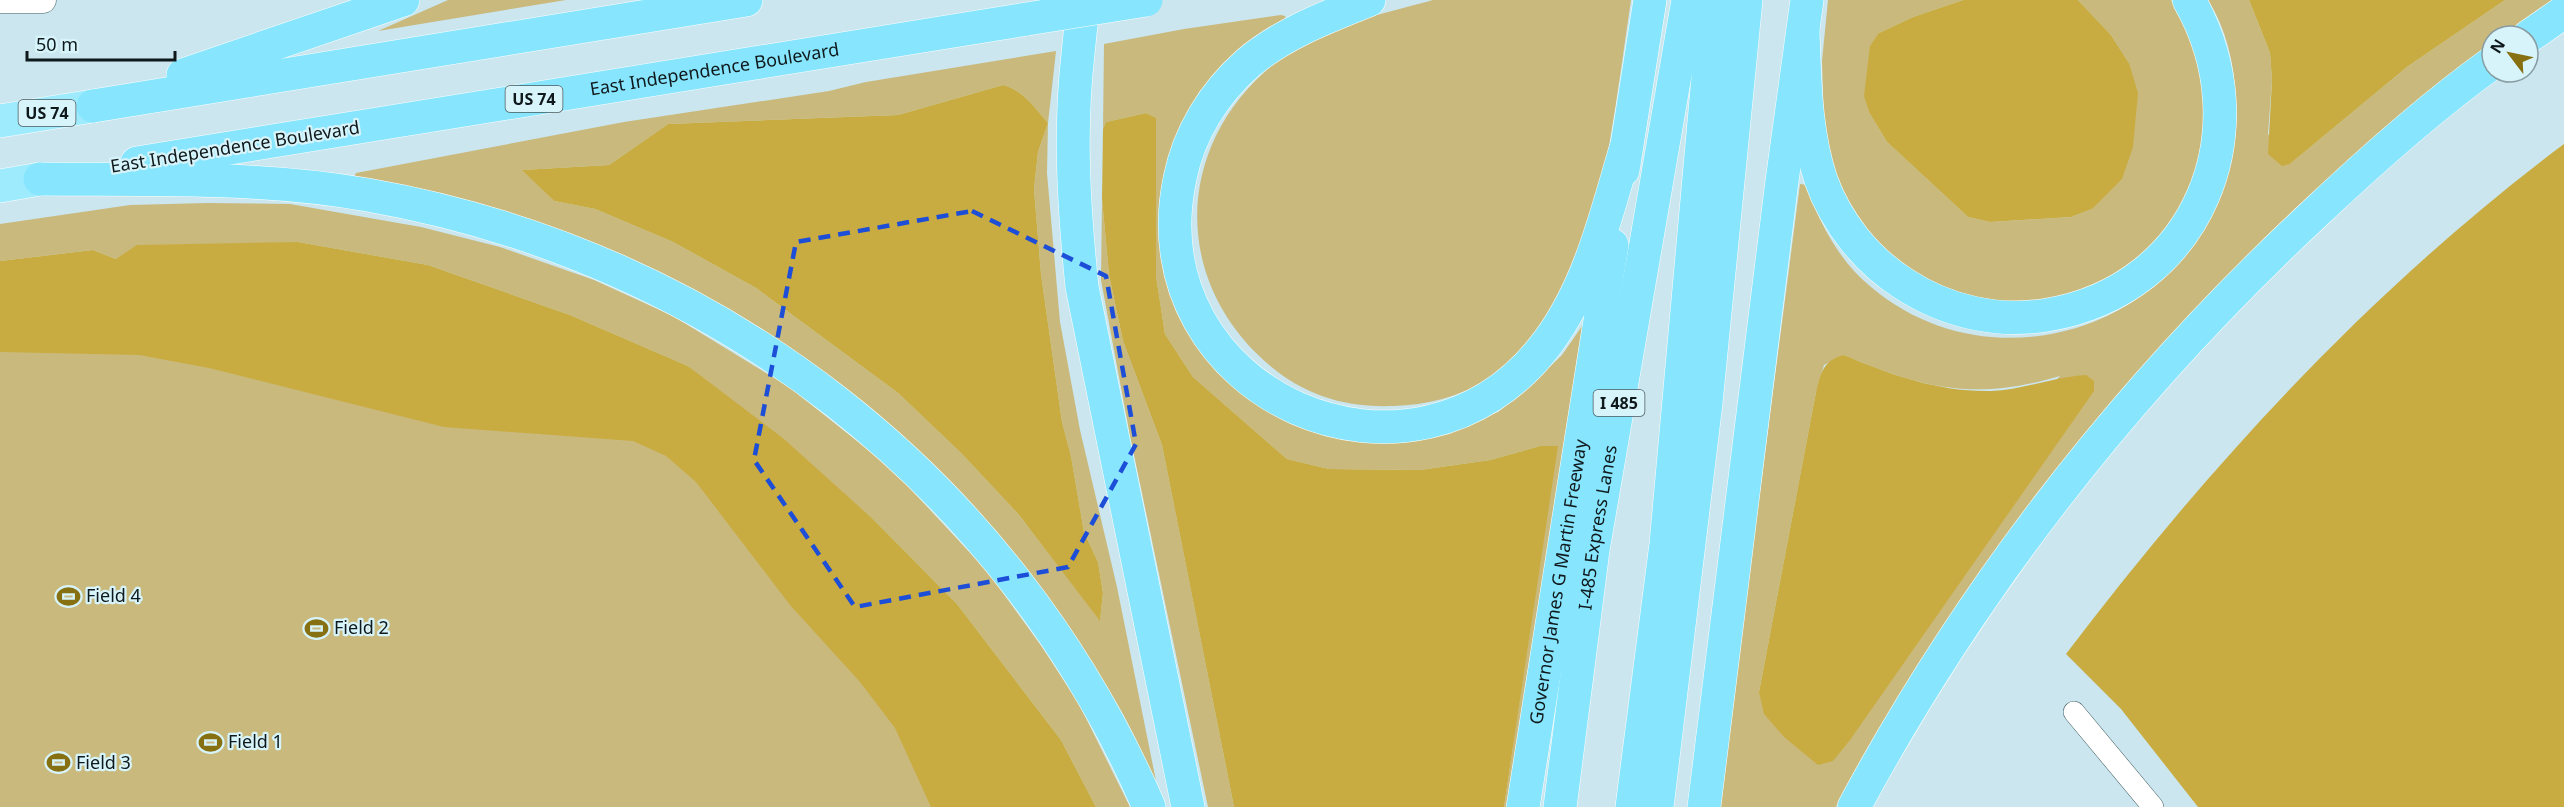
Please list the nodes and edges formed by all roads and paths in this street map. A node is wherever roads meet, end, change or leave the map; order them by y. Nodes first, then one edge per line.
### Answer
1 (0, 0) edge
2 (43, 0) edge
3 (403, 0) edge
4 (746, 0) edge
5 (1085, 0) edge
6 (1146, 0) edge
7 (1369, 0) edge
8 (1650, 0) edge
9 (1688, 0) edge
10 (1715, 0) edge
11 (1746, 0) edge
12 (2189, 0) edge
13 (2564, 12) edge
14 (1805, 16) edge
15 (2540, 29) edge
16 (2480, 73) edge
17 (93, 106) junction
18 (0, 121) edge
19 (1626, 148) junction
20 (40, 179) junction
21 (0, 186) edge
22 (2074, 712) dead end
23 (1149, 807) edge
24 (1188, 807) edge
25 (1522, 807) edge
26 (1560, 807) edge
27 (1632, 807) edge
28 (1657, 807) edge
29 (1704, 807) edge
30 (1854, 807) edge
31 (2153, 807) edge

1 - 2 street
3 - 17 highway
4 - 17 highway, US 74
5 - 24 highway
6 - 20 highway, East Independence Boulevard / US 74, bridge
7 - 19 highway
8 - 19 highway, Governor James G Martin Freeway / I 485
9 - 26 highway, I-485 Express Lanes / I 485
10 - 27 highway
11 - 28 highway
12 - 14 highway
13 - 15 highway
14 - 29 highway
16 - 30 highway
17 - 18 highway, US 74
19 - 25 highway, Governor James G Martin Freeway / I 485
20 - 21 highway, East Independence Boulevard / US 74
20 - 23 highway
22 - 31 street

